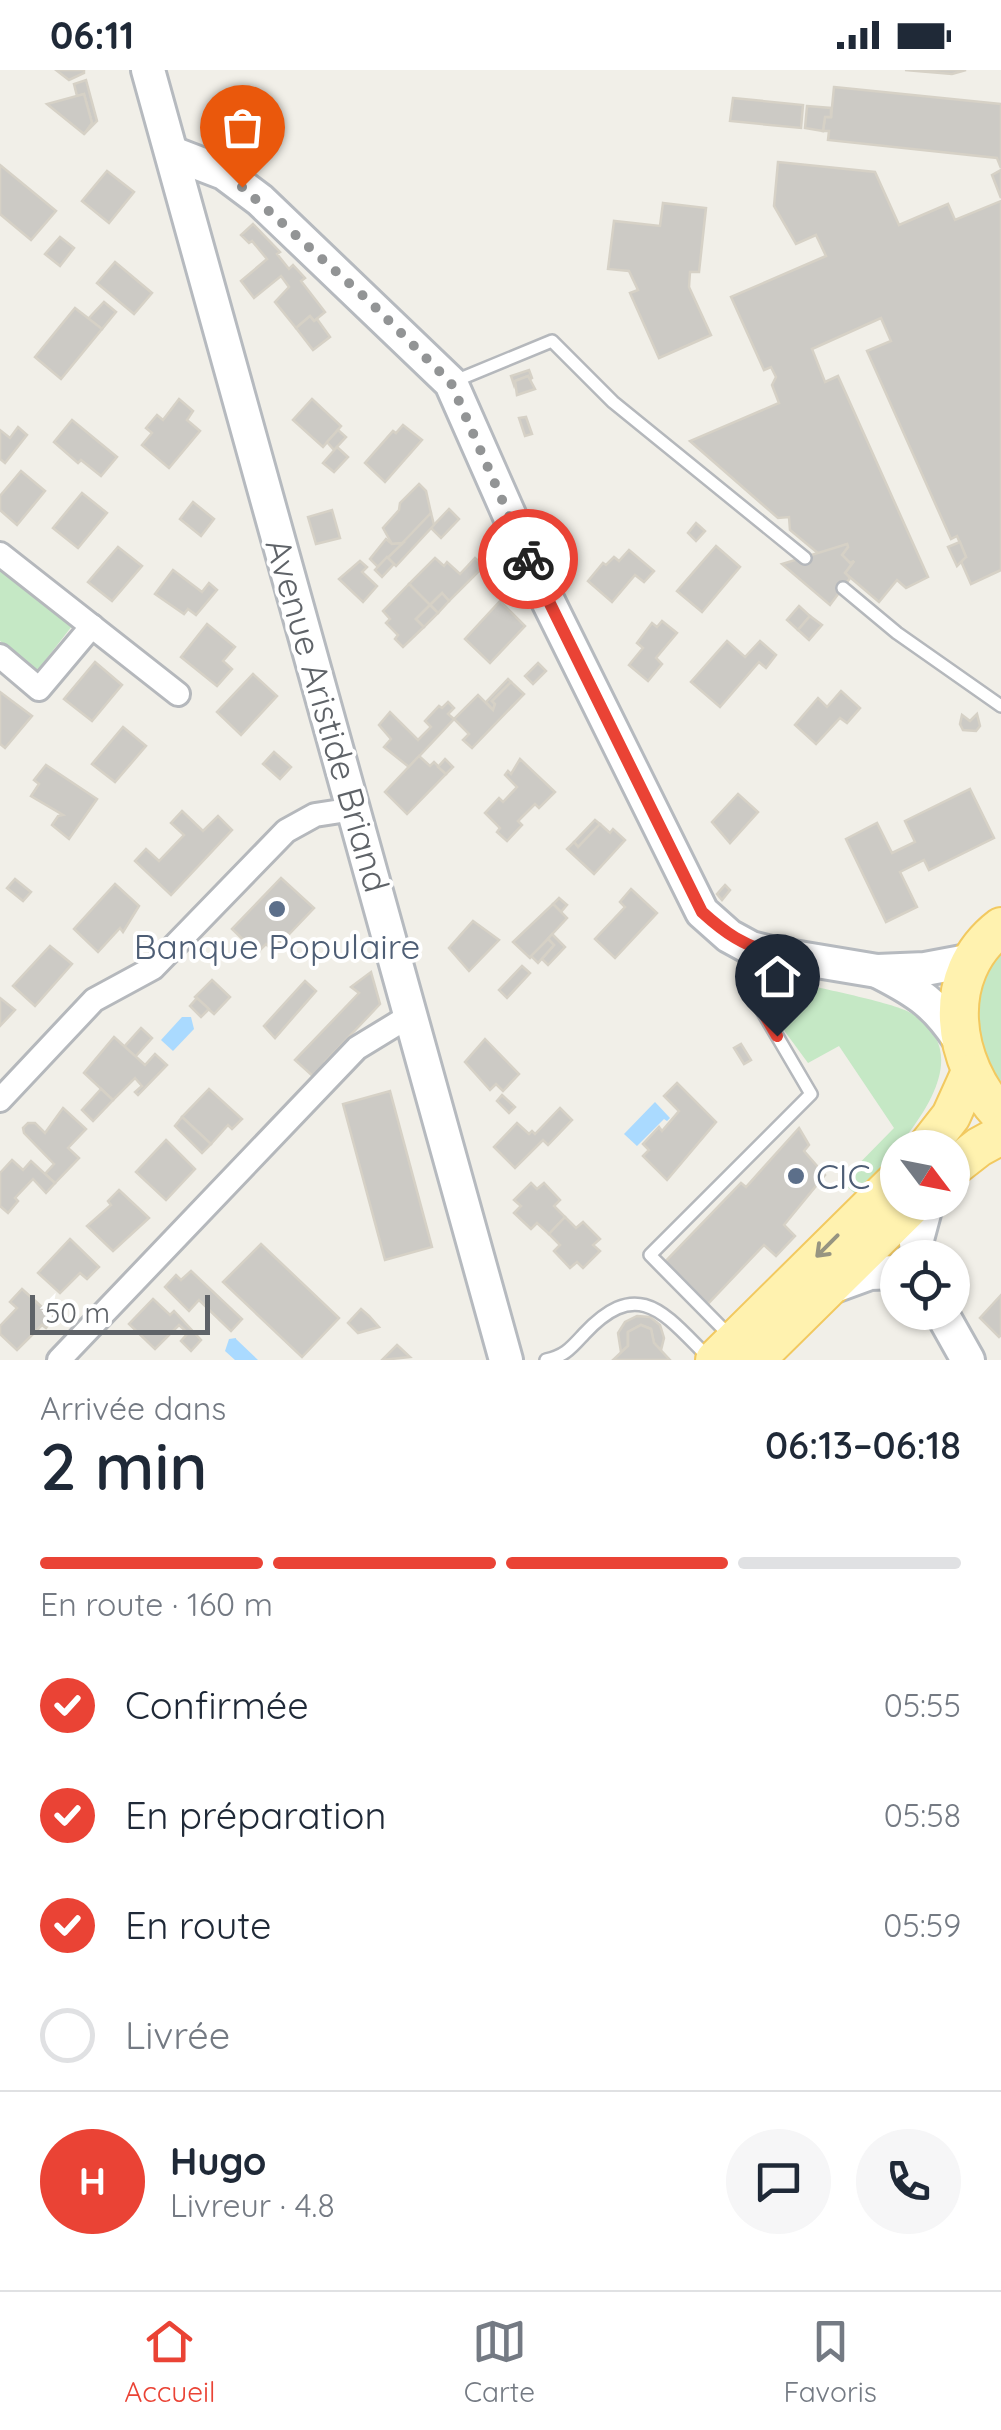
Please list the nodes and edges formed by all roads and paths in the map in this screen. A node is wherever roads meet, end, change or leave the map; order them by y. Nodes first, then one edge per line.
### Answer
1 (148, 70) edge
2 (172, 153) junction
3 (451, 383) junction
4 (0, 554) edge
5 (805, 558) dead end
6 (843, 588) dead end
7 (92, 626) junction
8 (0, 656) edge
9 (178, 694) dead end
10 (1001, 706) edge
11 (354, 810) junction
12 (1001, 927) edge
13 (775, 954) junction
14 (973, 960) junction
15 (878, 972) junction
16 (411, 1015) junction
17 (964, 1056) junction
18 (0, 1100) edge
19 (1001, 1115) edge
20 (940, 1130) edge
21 (1001, 1135) edge
22 (970, 1154) edge
23 (880, 1198) edge
24 (896, 1220) edge
25 (880, 1271) edge
26 (825, 1289) junction
27 (951, 1330) edge
28 (729, 1355) edge
29 (564, 1358) edge
30 (58, 1360) edge
31 (506, 1360) edge
32 (546, 1360) edge
33 (968, 1360) edge

1 - 2 street, Avenue Aristide Briand
2 - 3 street
2 - 11 street, Avenue Aristide Briand
3 - 5 lane
3 - 13 street
4 - 7 street
6 - 10 lane
7 - 8 street
7 - 9 street
11 - 16 street, Avenue Aristide Briand
11 - 18 street
12 - 14 main road
13 - 15 street
13 - 28 lane
14 - 15 street
14 - 17 main road
15 - 17 street
16 - 30 street
16 - 31 street, Avenue Aristide Briand
17 - 19 main road
17 - 20 main road
21 - 22 main road
23 -> 28 main road
24 - 26 main road
25 - 26 street
26 - 28 main road
27 - 33 street
28 - 29 lane
29 - 32 lane

